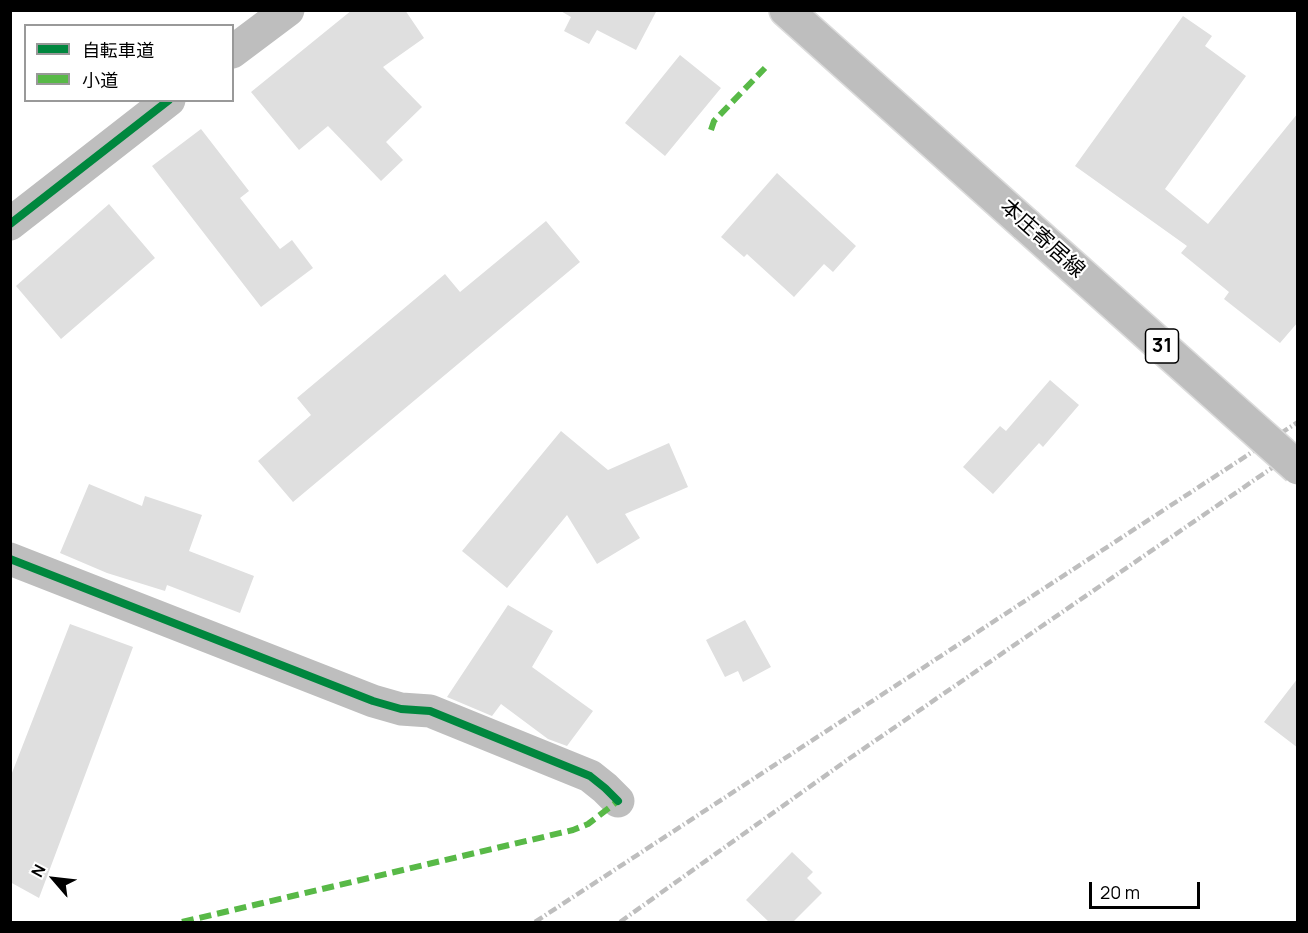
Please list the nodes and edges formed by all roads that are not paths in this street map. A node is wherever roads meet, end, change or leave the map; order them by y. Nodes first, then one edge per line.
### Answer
1 (288, 10) edge
2 (786, 10) edge
3 (234, 50) edge
4 (166, 102) edge
5 (10, 224) edge
6 (1298, 468) edge
7 (10, 559) edge
8 (618, 801) dead end

1 - 3 street
2 - 6 street, 本庄寄居線 / 31, bridge
4 - 5 street
7 - 8 street

